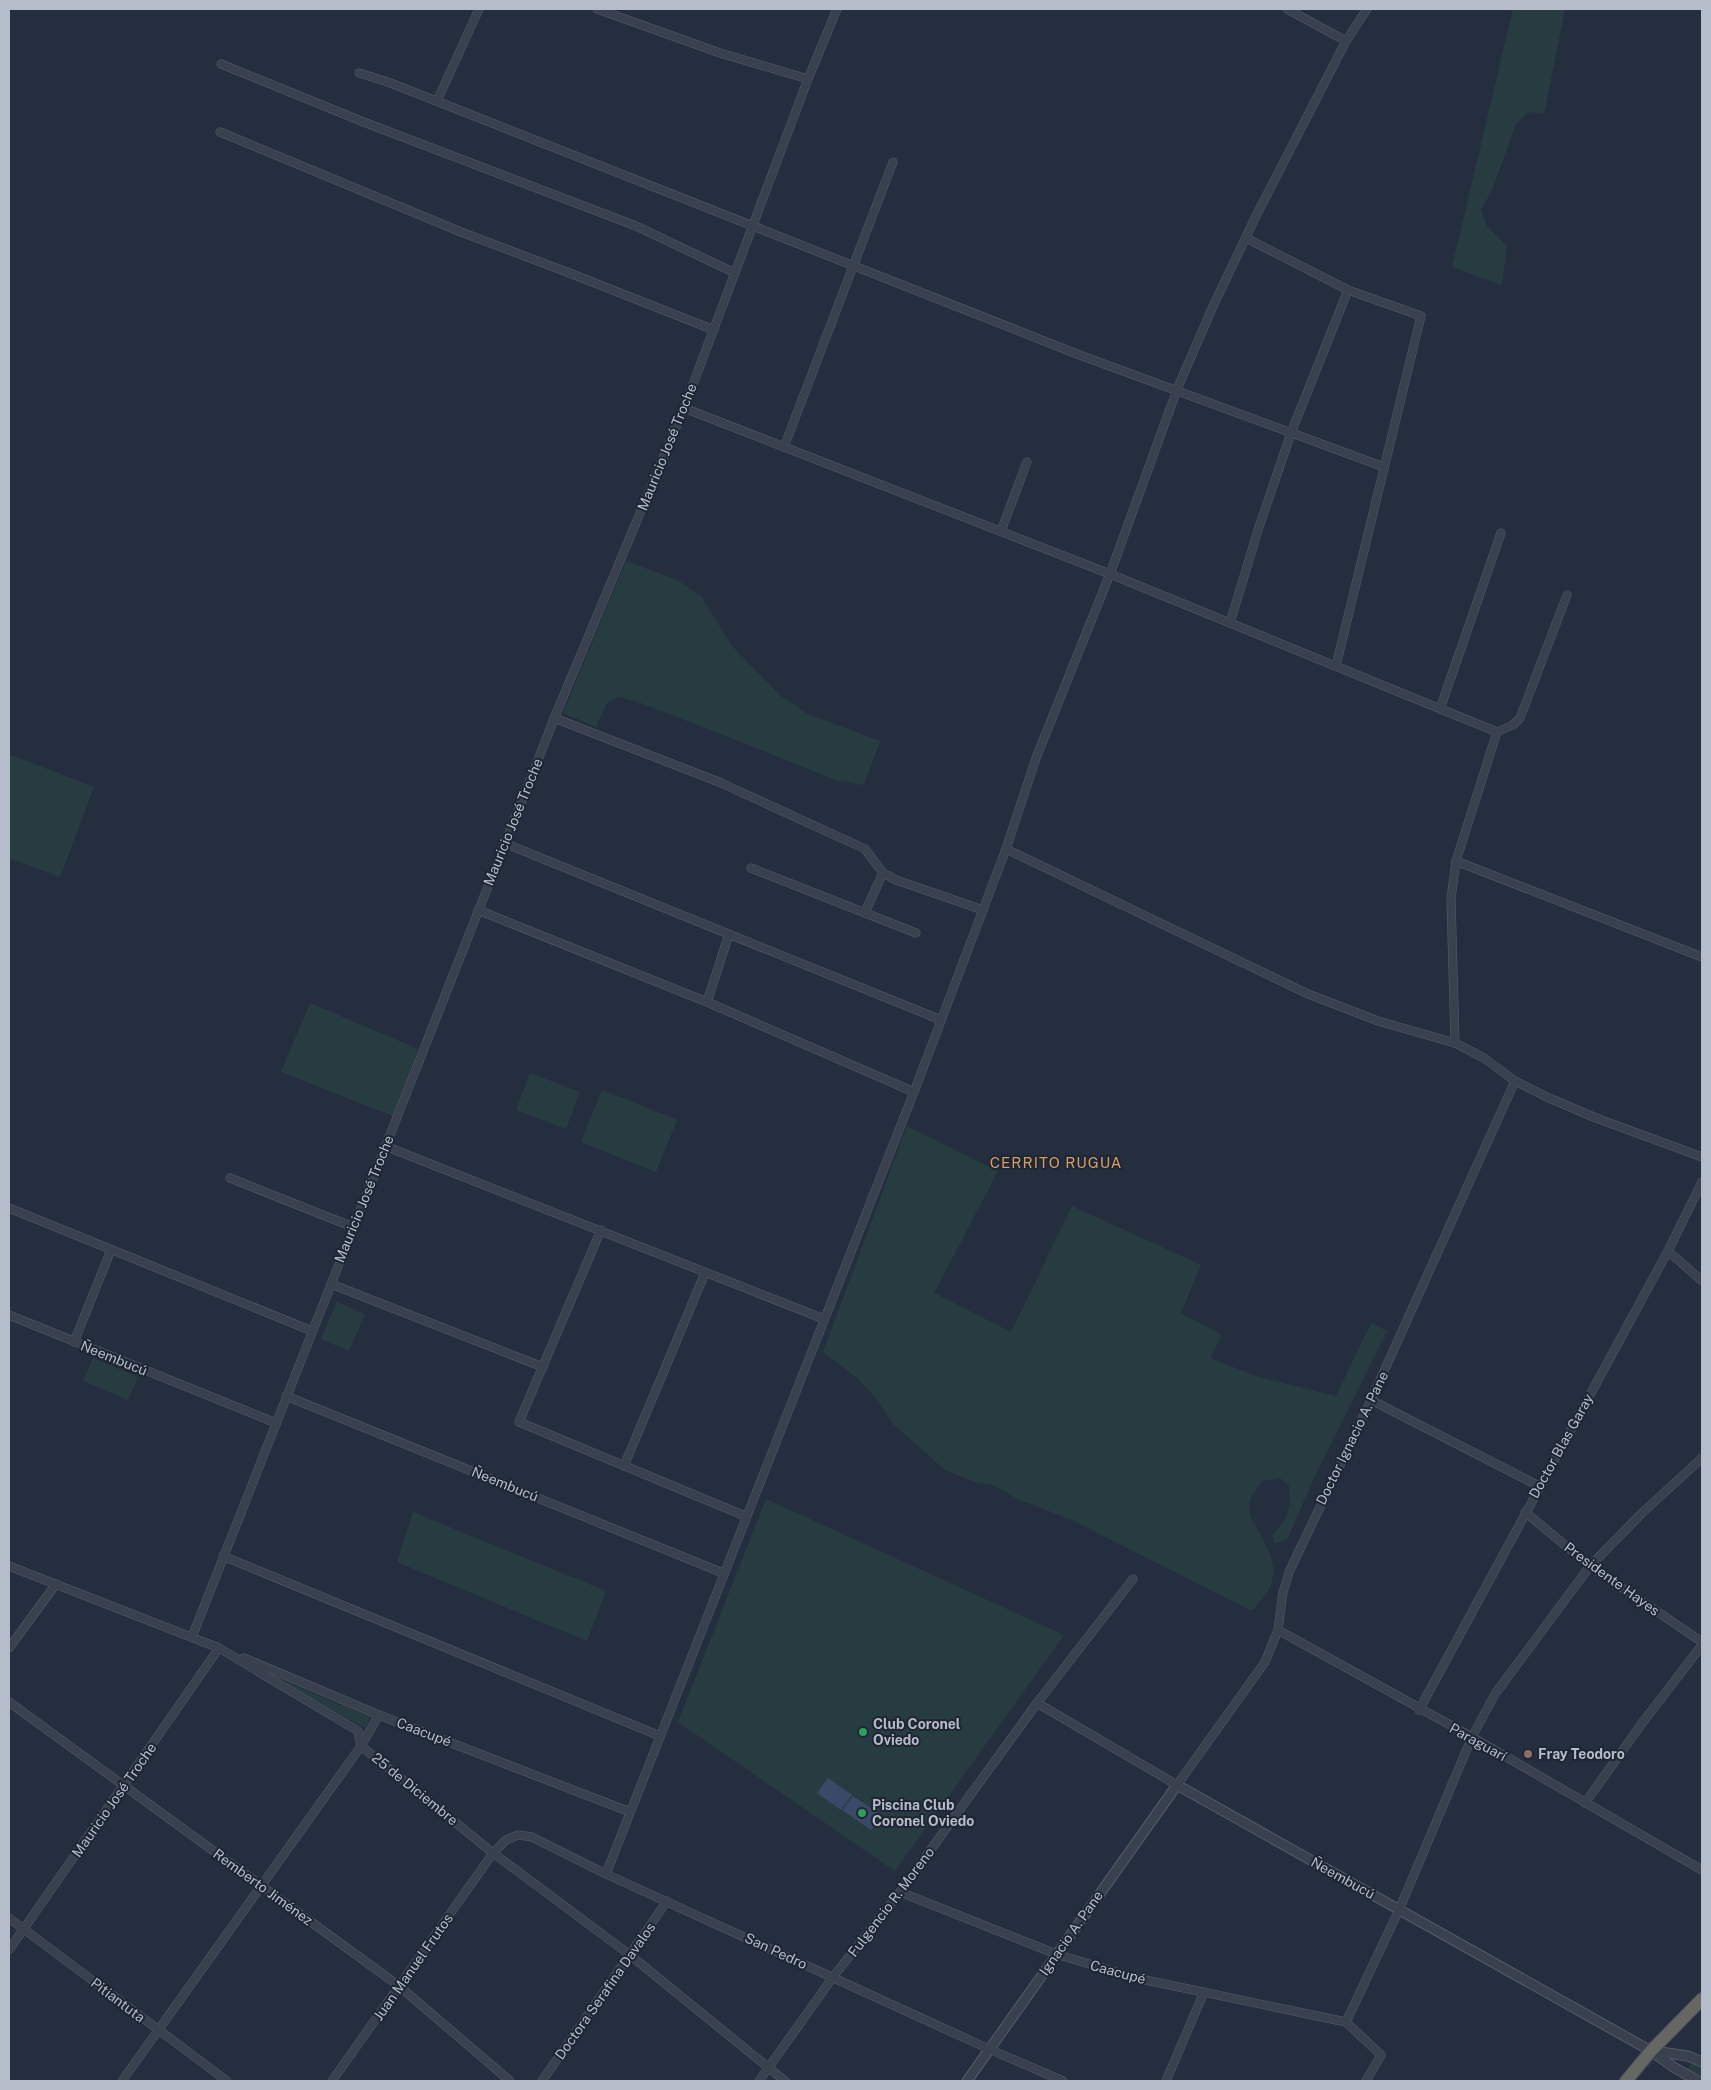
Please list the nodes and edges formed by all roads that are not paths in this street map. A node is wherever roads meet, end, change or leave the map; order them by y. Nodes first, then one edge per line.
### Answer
1 (479, 9) edge
2 (597, 9) edge
3 (838, 9) edge
4 (1287, 9) edge
5 (1367, 9) edge
6 (1346, 41) junction
7 (221, 64) dead end
8 (359, 73) dead end
9 (808, 79) junction
10 (437, 101) junction
11 (220, 132) dead end
12 (893, 162) dead end
13 (752, 226) junction
14 (1246, 238) junction
15 (853, 266) junction
16 (735, 273) junction
17 (1348, 290) junction
18 (714, 330) junction
19 (1177, 392) junction
20 (684, 408) junction
21 (1291, 433) junction
22 (784, 447) junction
23 (1027, 462) dead end
24 (1384, 467) junction
25 (1001, 531) junction
26 (1501, 533) dead end
27 (1110, 574) junction
28 (1567, 595) dead end
29 (1230, 623) junction
30 (1336, 666) junction
31 (1440, 709) junction
32 (554, 718) junction
33 (1497, 732) junction
34 (504, 843) junction
35 (1006, 849) junction
36 (1456, 861) junction
37 (751, 868) dead end
38 (883, 873) junction
39 (478, 910) junction
40 (983, 910) junction
41 (866, 912) junction
42 (916, 933) dead end
43 (728, 934) junction
44 (1702, 957) edge
45 (707, 1002) junction
46 (941, 1020) junction
47 (1456, 1043) junction
48 (1515, 1081) junction
49 (914, 1092) junction
50 (385, 1146) junction
51 (1702, 1157) edge
52 (230, 1178) dead end
53 (1702, 1182) edge
54 (9, 1208) edge
55 (353, 1227) junction
56 (601, 1230) junction
57 (111, 1250) junction
58 (1668, 1251) junction
59 (705, 1274) junction
60 (1702, 1281) edge
61 (331, 1284) junction
62 (9, 1315) edge
63 (824, 1319) junction
64 (312, 1331) junction
65 (74, 1342) junction
66 (543, 1367) junction
67 (286, 1396) junction
68 (1371, 1400) junction
69 (276, 1423) junction
70 (1702, 1458) edge
71 (624, 1466) junction
72 (1699, 1466) edge
73 (1539, 1486) junction
74 (1525, 1512) junction
75 (745, 1516) junction
76 (224, 1556) junction
77 (9, 1566) edge
78 (1590, 1566) junction
79 (723, 1573) junction
80 (1133, 1579) dead end
81 (56, 1584) junction
82 (1278, 1630) junction
83 (192, 1637) junction
84 (1702, 1643) edge
85 (9, 1648) edge
86 (219, 1648) junction
87 (9, 1702) edge
88 (1037, 1702) junction
89 (1419, 1710) junction
90 (379, 1715) junction
91 (660, 1736) junction
92 (1472, 1737) junction
93 (361, 1746) junction
94 (1177, 1785) junction
95 (124, 1786) junction
96 (1585, 1804) junction
97 (630, 1812) junction
98 (493, 1853) junction
99 (1702, 1870) edge
100 (606, 1874) junction
101 (261, 1886) junction
102 (900, 1892) junction
103 (667, 1901) junction
104 (1399, 1910) junction
105 (9, 1918) edge
106 (24, 1930) junction
107 (9, 1950) edge
108 (1056, 1954) junction
109 (630, 1955) junction
110 (833, 1978) junction
111 (399, 1986) junction
112 (1204, 1992) junction
113 (1702, 1999) edge
114 (1346, 2022) junction
115 (157, 2030) junction
116 (989, 2050) junction
117 (1652, 2051) junction
118 (1702, 2062) edge
119 (768, 2069) junction
120 (122, 2081) edge
121 (226, 2081) edge
122 (332, 2081) edge
123 (510, 2081) edge
124 (542, 2081) edge
125 (759, 2081) edge
126 (785, 2081) edge
127 (967, 2081) edge
128 (1063, 2081) edge
129 (1166, 2081) edge
130 (1366, 2081) edge
131 (1626, 2081) edge
132 (1698, 2081) edge

1 - 10 street
2 - 9 street
3 - 9 street, Mauricio José Troche
4 - 6 street
5 - 6 street
6 - 14 street
7 - 16 street
8 - 10 street
9 - 13 street, Mauricio José Troche
10 - 13 street
11 - 18 street
12 - 15 street
13 - 15 street
13 - 16 street, Mauricio José Troche
14 - 17 street
14 - 19 street
15 - 19 street
15 - 22 street
16 - 18 street, Mauricio José Troche
17 - 21 street
17 - 24 street
18 - 20 street, Mauricio José Troche
19 - 21 street
19 - 27 street
20 - 22 street
20 - 32 street, Mauricio José Troche
21 - 24 street
21 - 29 street
22 - 25 street
23 - 25 street
24 - 30 street
25 - 27 street
26 - 31 street
27 - 29 street
27 - 35 street
28 - 33 street
29 - 30 street
30 - 31 street
31 - 33 street
32 - 34 street, Mauricio José Troche
32 - 38 street
33 - 36 street
34 - 39 street, Mauricio José Troche
34 - 43 street
35 - 40 street
35 - 47 street
36 - 44 street
36 - 47 street
37 - 41 street
38 - 40 street
38 - 41 street
39 - 45 street
39 - 50 street, Mauricio José Troche
40 - 46 street
41 - 42 street
43 - 45 street
43 - 46 street
45 - 49 street
46 - 49 street
47 - 48 street
48 - 51 street
48 - 68 street, Doctor Ignacio A. Pane
49 - 63 street
50 - 55 street, Mauricio José Troche
50 - 56 street
52 - 55 street
53 - 58 street, Doctor Blas Garay
54 - 57 street
55 - 61 street, Mauricio José Troche
56 - 59 street
56 - 66 street
57 - 64 street
57 - 65 street
58 - 60 street
58 - 73 street, Doctor Blas Garay
59 - 63 street
59 - 71 street
61 - 64 street, Mauricio José Troche
61 - 66 street
62 - 65 street, Ñeembucú
63 - 75 street
64 - 67 street, Mauricio José Troche
65 - 69 street, Ñeembucú
66 - 71 street
67 - 69 street, Mauricio José Troche
67 - 79 street, Ñeembucú
68 - 73 street
68 - 82 street, Doctor Ignacio A. Pane
69 - 76 street, Mauricio José Troche
70 - 72 street
71 - 75 street
72 - 78 street
73 - 74 street, Doctor Blas Garay
74 - 78 street, Presidente Hayes
74 - 89 street, Doctor Blas Garay
75 - 79 street
76 - 83 street, Mauricio José Troche
76 - 91 street
77 - 81 street, 25 de Diciembre
78 - 84 street, Presidente Hayes
78 - 92 street
79 - 91 street
80 - 88 street, Fulgencio R. Moreno
81 - 83 street, 25 de Diciembre
81 - 85 street
82 - 89 street, Paraguarí
82 - 94 street, Doctor Ignacio A. Pane
83 - 86 street, 25 de Diciembre
84 - 96 street
86 - 90 street, Caacupé
86 - 93 street, 25 de Diciembre
86 - 95 street, Mauricio José Troche
87 - 95 street, Remberto Jiménez
88 - 94 street, Ñeembucú
88 - 102 street, Fulgencio R. Moreno
89 - 92 street, Paraguarí
90 - 93 street
90 - 97 street, Caacupé
91 - 97 street
92 - 96 street, Paraguarí
92 - 104 street
93 - 98 street, 25 de Diciembre
93 - 101 street
94 - 104 street, Ñeembucú
94 - 108 street, Ignacio A. Pane
95 - 101 street, Remberto Jiménez
95 - 106 street, Mauricio José Troche
96 - 99 street, Paraguarí
97 - 100 street
98 - 100 street, San Pedro
98 - 109 street, 25 de Diciembre
98 - 111 street, Juan Manuel Frutos
100 - 103 street, San Pedro
101 - 111 street, Remberto Jiménez
101 - 115 street
102 - 108 street, Caacupé
102 - 110 street, Fulgencio R. Moreno
103 - 109 street, Doctora Serafina Davalos
103 - 110 street, San Pedro
104 - 114 street
104 - 117 street, Ñeembucú
105 - 106 street, Pitiantuta
106 - 107 street, Mauricio José Troche
106 - 115 street, Pitiantuta
108 - 112 street, Caacupé
108 - 116 street, Ignacio A. Pane
109 - 119 street, 25 de Diciembre
109 - 124 street, Doctora Serafina Davalos
110 - 116 street, San Pedro
110 - 119 street, Fulgencio R. Moreno
111 - 122 street, Juan Manuel Frutos
111 - 123 street, Remberto Jiménez
112 - 114 street, Caacupé
112 - 129 street
113 - 117 highway
114 - 130 street
115 - 120 street
115 - 121 street, Pitiantuta
116 - 127 street, Ignacio A. Pane
116 - 128 street, San Pedro
117 - 118 street
117 - 131 highway
117 - 132 street
119 - 125 street, Fulgencio R. Moreno
119 - 126 street, 25 de Diciembre

